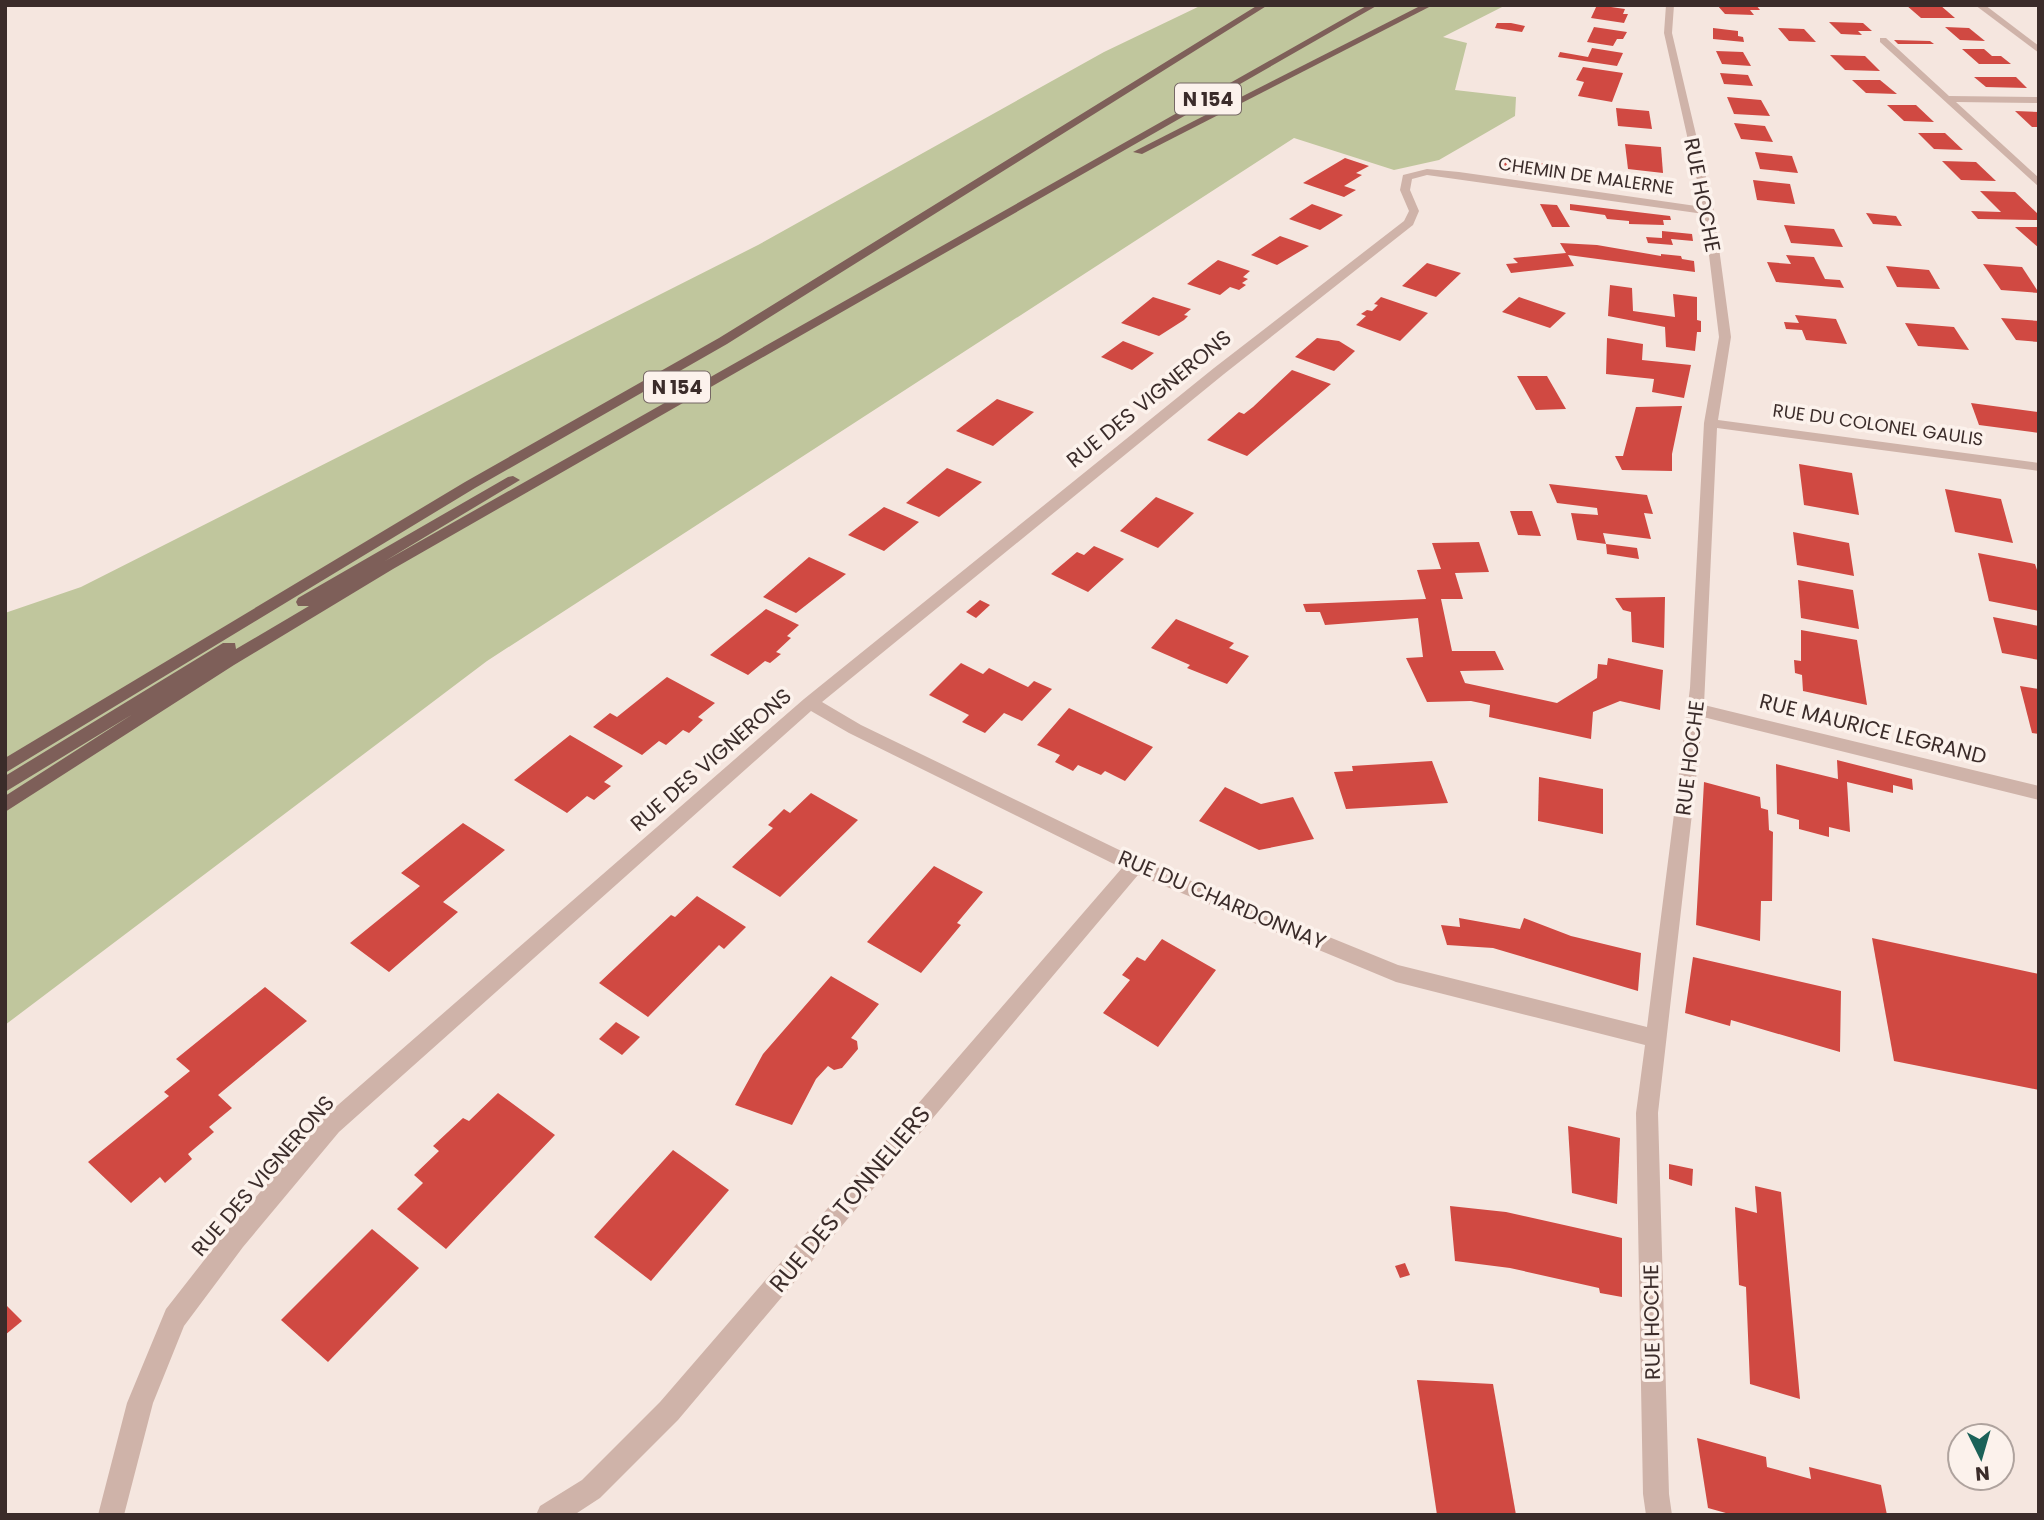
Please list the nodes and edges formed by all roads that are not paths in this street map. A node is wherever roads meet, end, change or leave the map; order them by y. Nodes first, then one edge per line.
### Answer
1 (1264, 5) edge
2 (1358, 5) edge
3 (1374, 5) edge
4 (1429, 5) edge
5 (1670, 5) edge
6 (1979, 5) edge
7 (1883, 40) dead end
8 (2039, 50) edge
9 (1947, 99) junction
10 (2039, 100) edge
11 (1459, 175) joint
12 (2039, 184) edge
13 (1042, 193) junction
14 (1709, 211) junction
15 (1711, 423) junction
16 (2039, 467) edge
17 (810, 703) junction
18 (1696, 709) junction
19 (5, 766) edge
20 (5, 785) edge
21 (2039, 793) edge
22 (5, 805) edge
23 (1135, 866) junction
24 (1656, 1039) junction
25 (111, 1515) edge
26 (549, 1515) edge
27 (1659, 1515) edge

1 - 19 main road
2 - 20 main road, N 154
3 - 13 main road, N 154
4 - 13 main road
5 - 14 street, RUE HOCHE
6 - 8 street
7 - 9 street
9 - 10 street
9 - 12 street
11 - 14 street, CHEMIN DE MALERNE
11 - 17 street, RUE DES VIGNERONS
13 - 22 main road, N 154
14 - 15 street, RUE HOCHE
15 - 16 street, RUE DU COLONEL GAULIS
15 - 18 street, RUE HOCHE
17 - 23 street, RUE DU CHARDONNAY
17 - 25 street, RUE DES VIGNERONS
18 - 21 street, RUE MAURICE LEGRAND
18 - 24 street, RUE HOCHE
23 - 24 street, RUE DU CHARDONNAY
23 - 26 street, RUE DES TONNELIERS
24 - 27 street, RUE HOCHE

